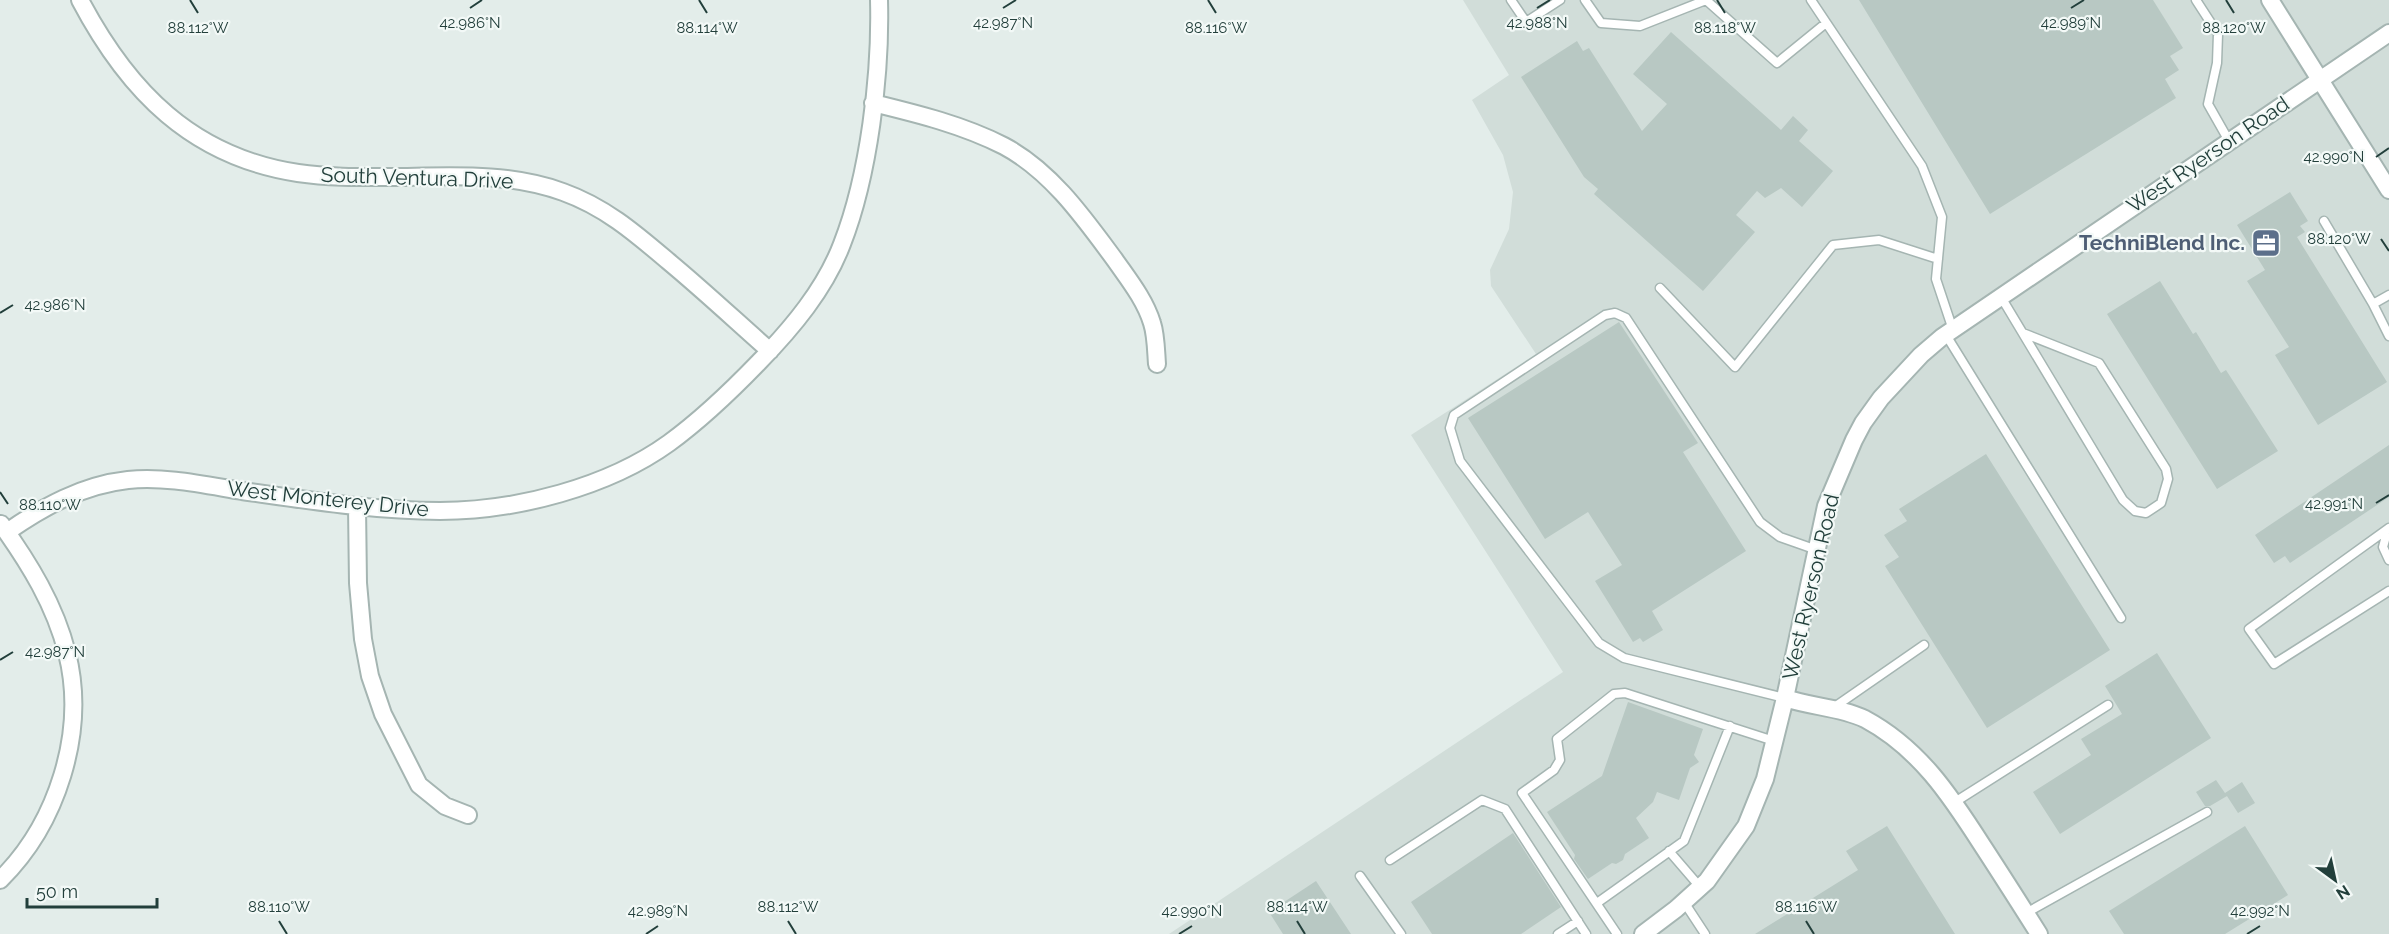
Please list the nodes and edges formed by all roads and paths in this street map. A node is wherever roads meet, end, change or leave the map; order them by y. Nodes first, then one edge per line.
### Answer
1 (80, 0) edge
2 (879, 0) edge
3 (1512, 0) edge
4 (1560, 0) edge
5 (1585, 0) edge
6 (1706, 0) edge
7 (1811, 0) edge
8 (2196, 0) edge
9 (2276, 2) edge
10 (1826, 23) junction
11 (2389, 33) edge
12 (2319, 79) junction
13 (873, 103) junction
14 (2229, 141) junction
15 (2389, 190) edge
16 (2324, 221) dead end
17 (1938, 259) junction
18 (1660, 288) dead end
19 (2389, 295) edge
20 (2001, 297) junction
21 (2373, 304) junction
22 (1949, 333) junction
23 (2023, 333) junction
24 (2389, 336) edge
25 (770, 351) junction
26 (1157, 364) dead end
27 (357, 506) junction
28 (3, 528) edge
29 (2388, 529) edge
30 (1817, 550) junction
31 (2389, 560) edge
32 (2389, 591) edge
33 (2121, 618) dead end
34 (1924, 645) dead end
35 (1785, 698) junction
36 (2108, 705) dead end
37 (1832, 709) junction
38 (1730, 726) junction
39 (1774, 741) junction
40 (1955, 802) junction
41 (2207, 812) dead end
42 (468, 815) dead end
43 (1669, 851) junction
44 (1390, 860) dead end
45 (1360, 876) dead end
46 (0, 880) edge
47 (1700, 887) junction
48 (1684, 902) junction
49 (1597, 903) junction
50 (2026, 913) junction
51 (1578, 921) junction
52 (1401, 934) edge
53 (1558, 934) edge
54 (1586, 934) edge
55 (1617, 934) edge
56 (1643, 934) edge
57 (1705, 934) edge
58 (2039, 934) edge

1 - 25 street, South Ventura Drive
2 - 13 street, West Monterey Drive
3 - 4 lane
5 - 6 lane
6 - 10 lane
7 - 10 lane
8 - 14 lane
9 - 12 street
10 - 17 lane
11 - 12 street, West Ryerson Road
12 - 14 street, West Ryerson Road
12 - 15 street
13 - 25 street, West Monterey Drive
13 - 26 street
14 - 20 street, West Ryerson Road
16 - 21 lane
17 - 18 lane
17 - 22 lane
19 - 21 lane
20 - 22 street, West Ryerson Road
20 - 23 lane
21 - 24 lane
22 - 30 street, West Ryerson Road
22 - 33 lane
23 - 23 lane
25 - 27 street, West Monterey Drive
27 - 28 street, West Monterey Drive
27 - 42 street
28 - 46 street
29 - 31 lane
29 - 32 lane
30 - 35 street, West Ryerson Road
30 - 35 lane
34 - 37 lane
35 - 37 street
35 - 39 street, West Ryerson Road
36 - 40 lane
37 - 40 street
38 - 39 lane
38 - 43 lane
38 - 49 lane
39 - 47 street, West Ryerson Road
40 - 50 street
41 - 50 lane
43 - 47 lane
43 - 49 lane
44 - 51 lane
45 - 52 lane
47 - 48 street, West Ryerson Road
48 - 56 street, West Ryerson Road
48 - 57 lane
49 - 55 lane
50 - 58 street
51 - 53 lane
51 - 54 lane

